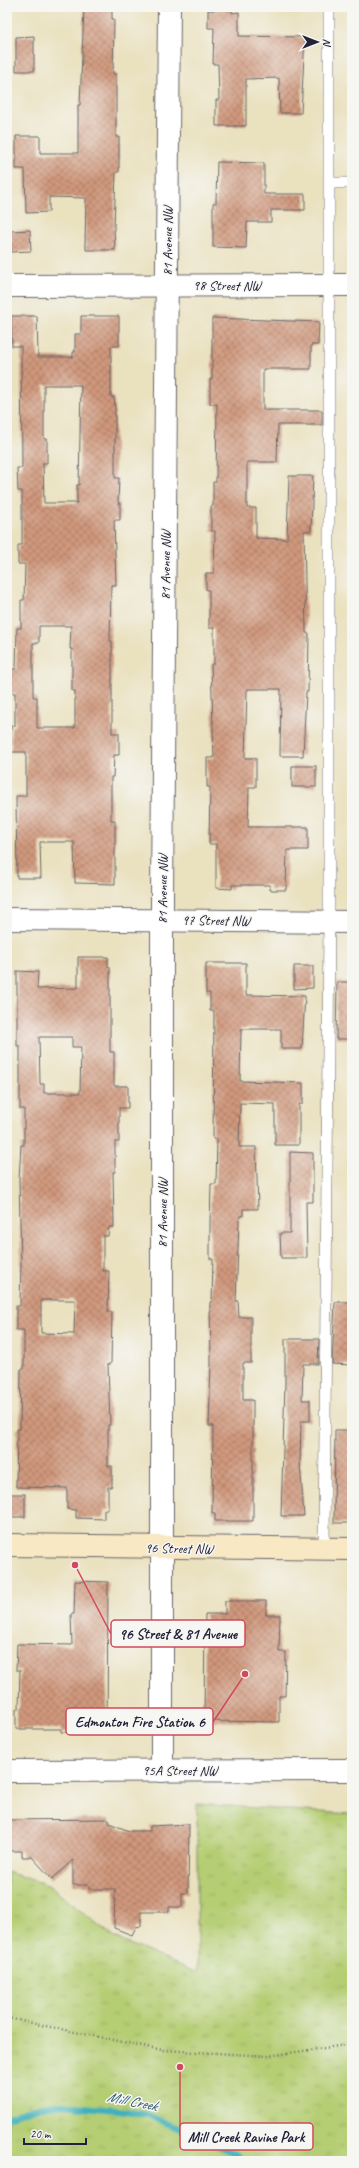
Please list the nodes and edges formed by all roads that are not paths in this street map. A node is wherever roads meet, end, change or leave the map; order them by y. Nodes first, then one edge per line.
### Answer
1 (168, 7) edge
2 (329, 7) edge
3 (330, 183) junction
4 (352, 183) edge
5 (167, 284) junction
6 (330, 285) junction
7 (352, 285) edge
8 (7, 286) edge
9 (7, 919) edge
10 (162, 920) junction
11 (329, 922) junction
12 (352, 922) edge
13 (7, 1545) edge
14 (163, 1547) junction
15 (324, 1549) junction
16 (352, 1549) edge
17 (352, 1770) edge
18 (7, 1771) edge
19 (162, 1771) junction

1 - 5 street, 81 Avenue NW
2 - 3 lane
3 - 4 lane
3 - 6 lane
5 - 6 street, 98 Street NW
5 - 8 street, 98 Street NW
5 - 10 street, 81 Avenue NW
6 - 7 street, 98 Street NW
6 - 11 lane
9 - 10 street, 97 Street NW
10 - 11 street, 97 Street NW
10 - 14 street, 81 Avenue NW
11 - 12 street, 97 Street NW
11 - 15 lane
13 - 14 street, 96 Street NW
14 - 15 street, 96 Street NW
14 - 19 street, 81 Avenue NW
15 - 16 street, 96 Street NW
17 - 19 street, 95A Street NW
18 - 19 street, 95A Street NW

